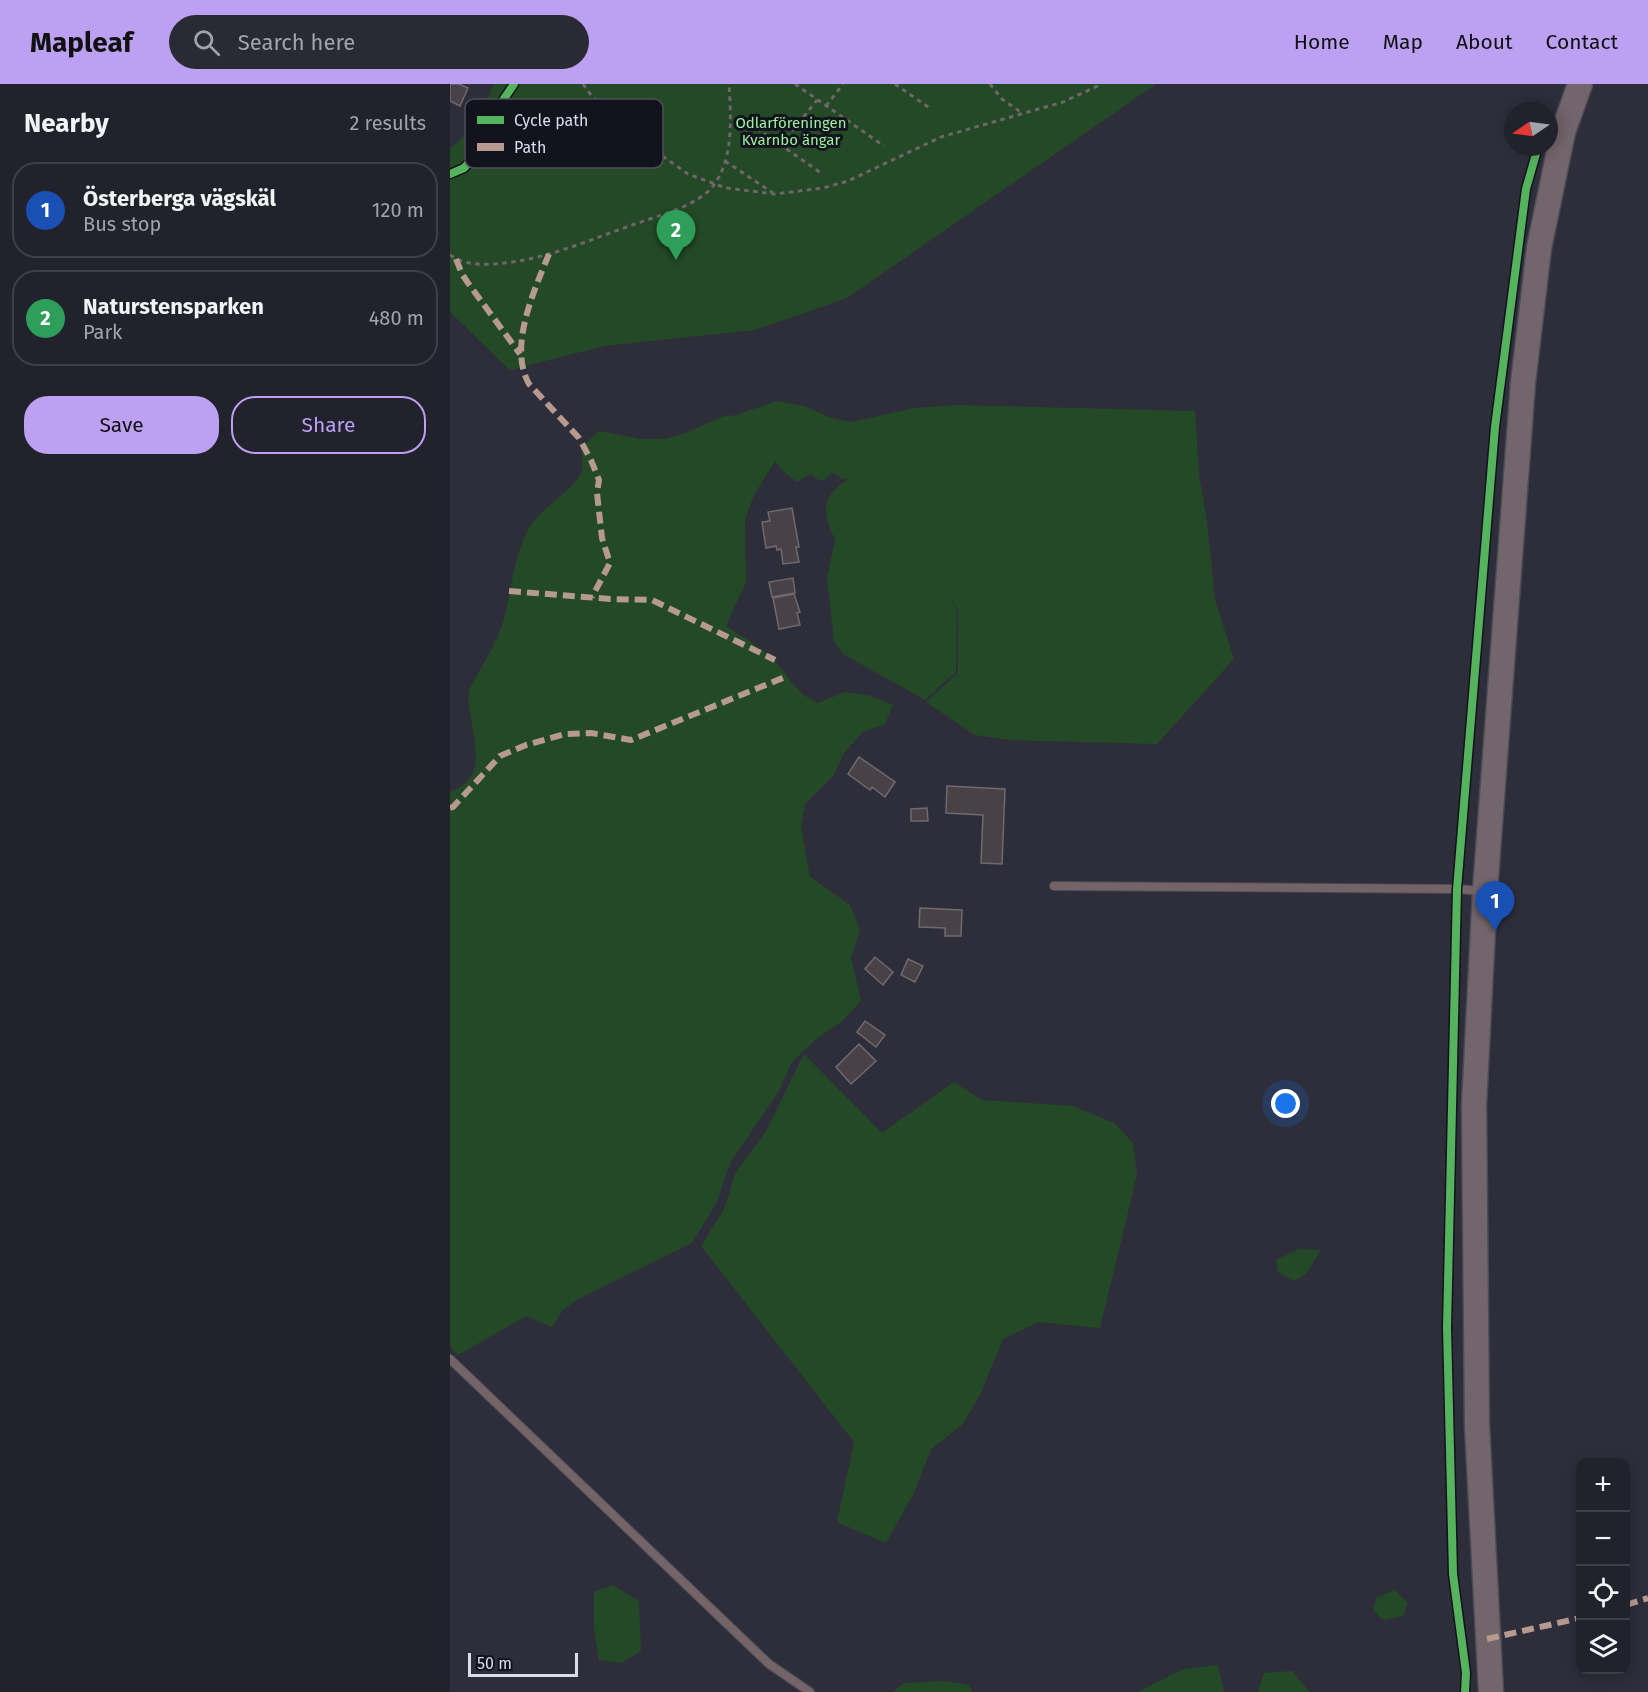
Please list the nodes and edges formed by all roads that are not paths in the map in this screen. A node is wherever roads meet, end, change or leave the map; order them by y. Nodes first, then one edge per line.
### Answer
1 (1580, 84) edge
2 (1054, 886) dead end
3 (1485, 891) junction
4 (450, 1359) edge
5 (810, 1692) edge
6 (1491, 1692) edge

1 - 3 main road
2 - 3 lane
3 - 6 main road
4 - 5 lane

